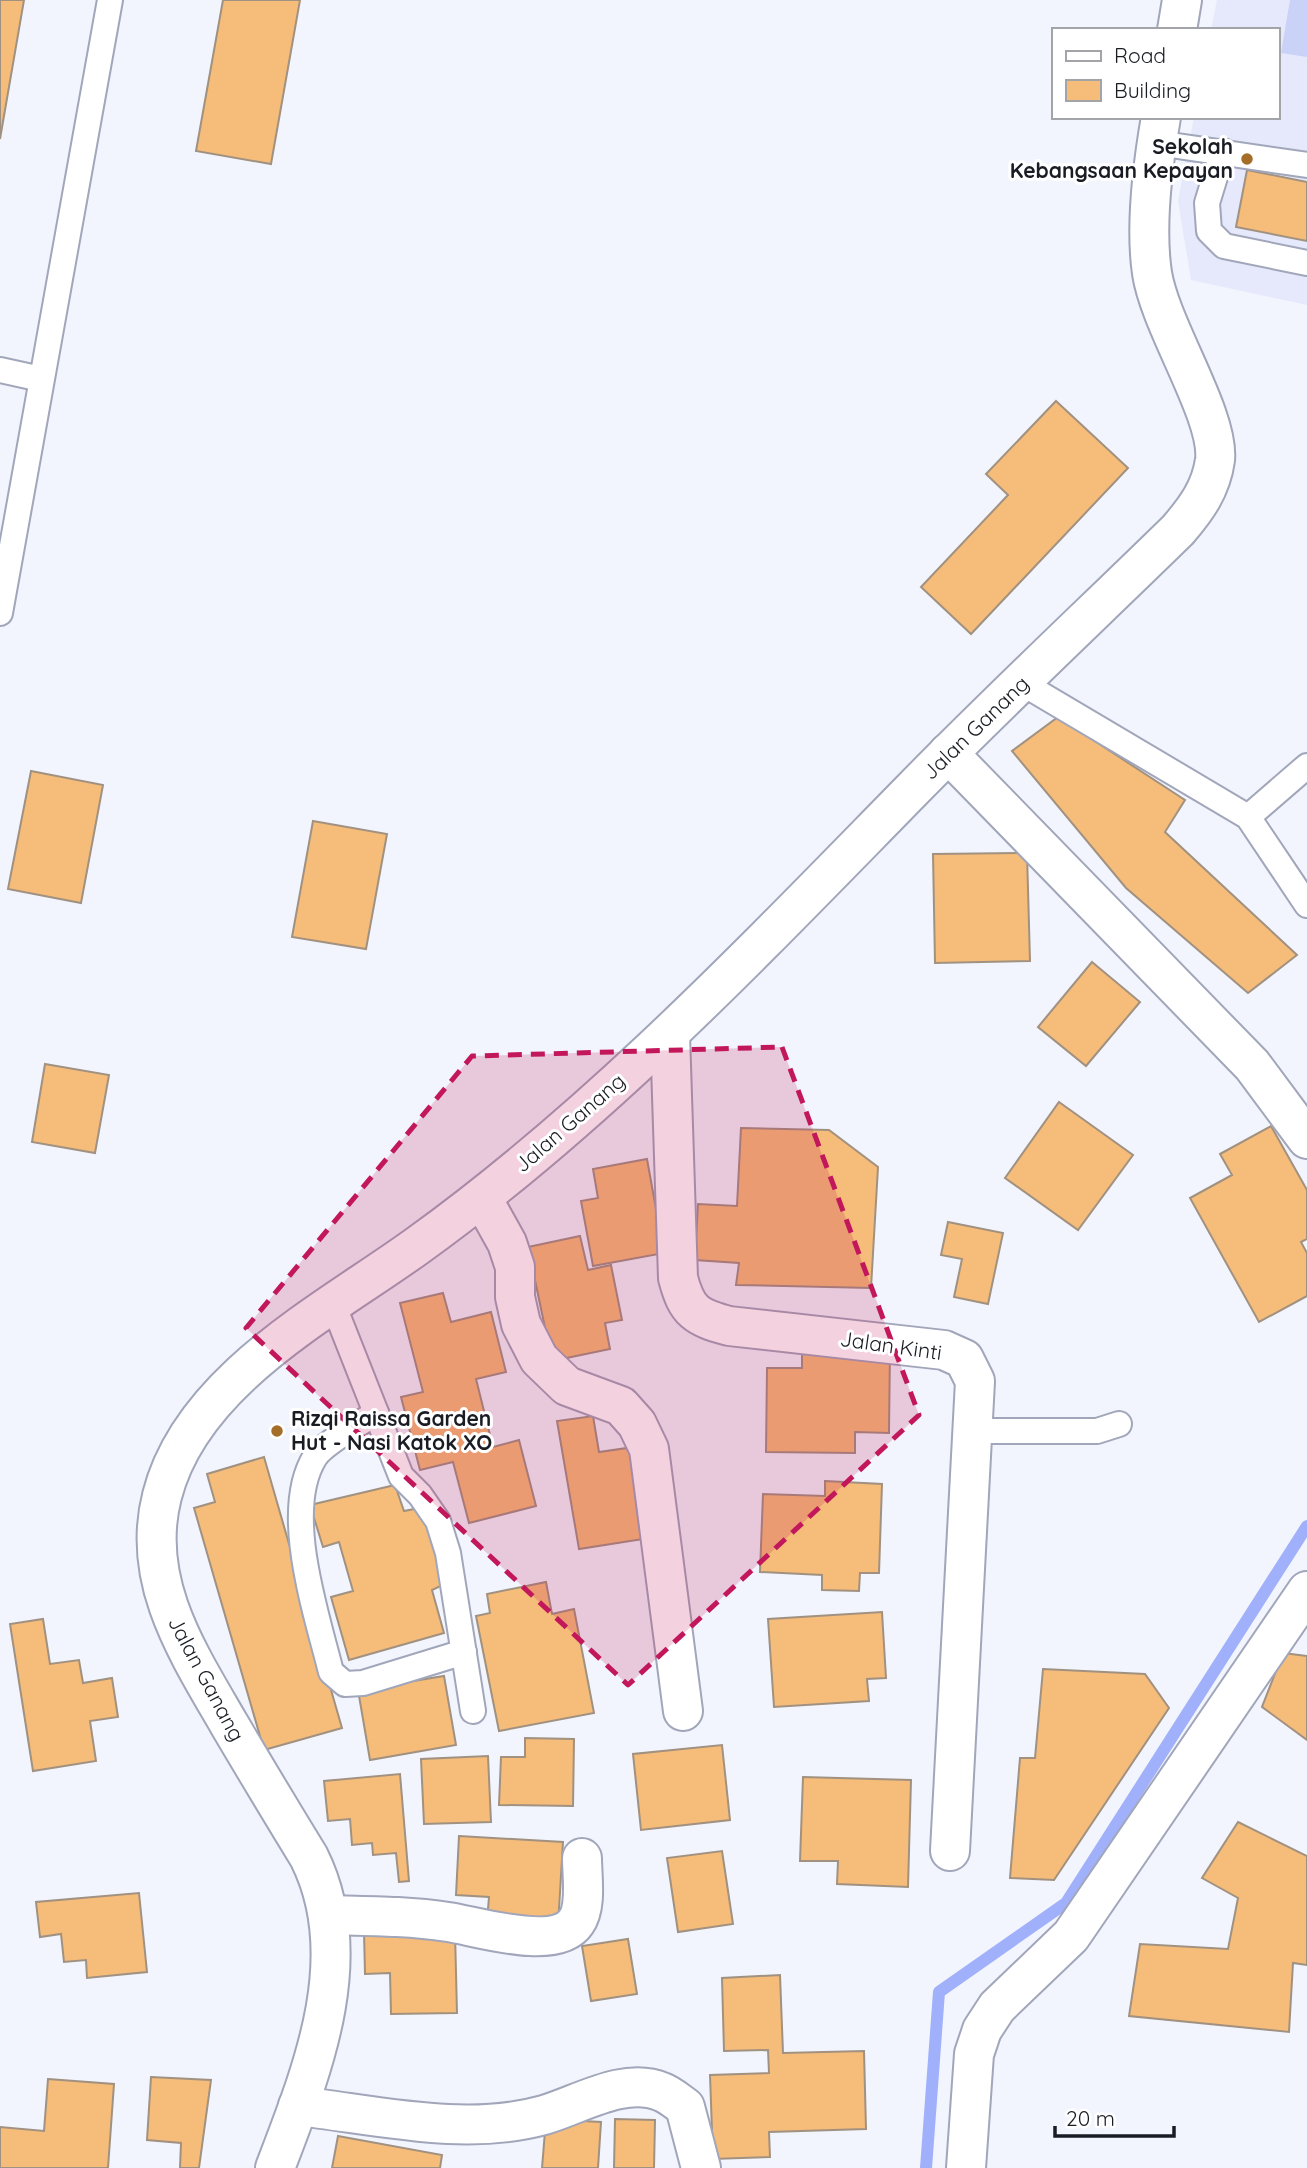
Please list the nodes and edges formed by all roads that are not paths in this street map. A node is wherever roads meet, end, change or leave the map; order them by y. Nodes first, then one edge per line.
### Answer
1 (110, 0) edge
2 (1182, 0) edge
3 (1177, 28) edge
4 (1159, 130) edge
5 (1223, 151) junction
6 (1307, 165) edge
7 (1307, 263) edge
8 (0, 370) edge
9 (41, 379) junction
10 (0, 614) edge
11 (1022, 683) junction
12 (948, 753) junction
13 (1307, 766) edge
14 (1248, 817) junction
15 (1307, 905) edge
16 (670, 1035) junction
17 (1307, 1139) edge
18 (482, 1198) junction
19 (333, 1304) junction
20 (376, 1413) junction
21 (1119, 1424) dead end
22 (972, 1431) junction
23 (1307, 1591) edge
24 (464, 1652) junction
25 (473, 1711) dead end
26 (683, 1711) dead end
27 (950, 1851) dead end
28 (582, 1858) dead end
29 (330, 1915) junction
30 (298, 2106) junction
31 (275, 2168) edge
32 (701, 2168) edge
33 (966, 2168) edge

1 - 9 lane
2 - 3 street
4 - 5 lane
4 - 11 street, Jalan Ganang
5 - 6 lane
5 - 7 lane
8 - 9 lane
9 - 10 lane
11 - 12 street, Jalan Ganang
11 - 14 lane
12 - 16 street, Jalan Ganang
12 - 17 street
13 - 14 lane
14 - 15 lane
16 - 18 street, Jalan Ganang
16 - 22 street, Jalan Kinti
18 - 19 street, Jalan Ganang
18 - 26 street
19 - 20 lane
19 - 29 street, Jalan Ganang
20 - 24 lane
20 - 24 lane
21 - 22 lane
22 - 27 street, Jalan Kinti
23 - 33 street
24 - 25 lane
28 - 29 street
29 - 30 street, Jalan Ganang
30 - 31 street, Jalan Ganang
30 - 32 street

